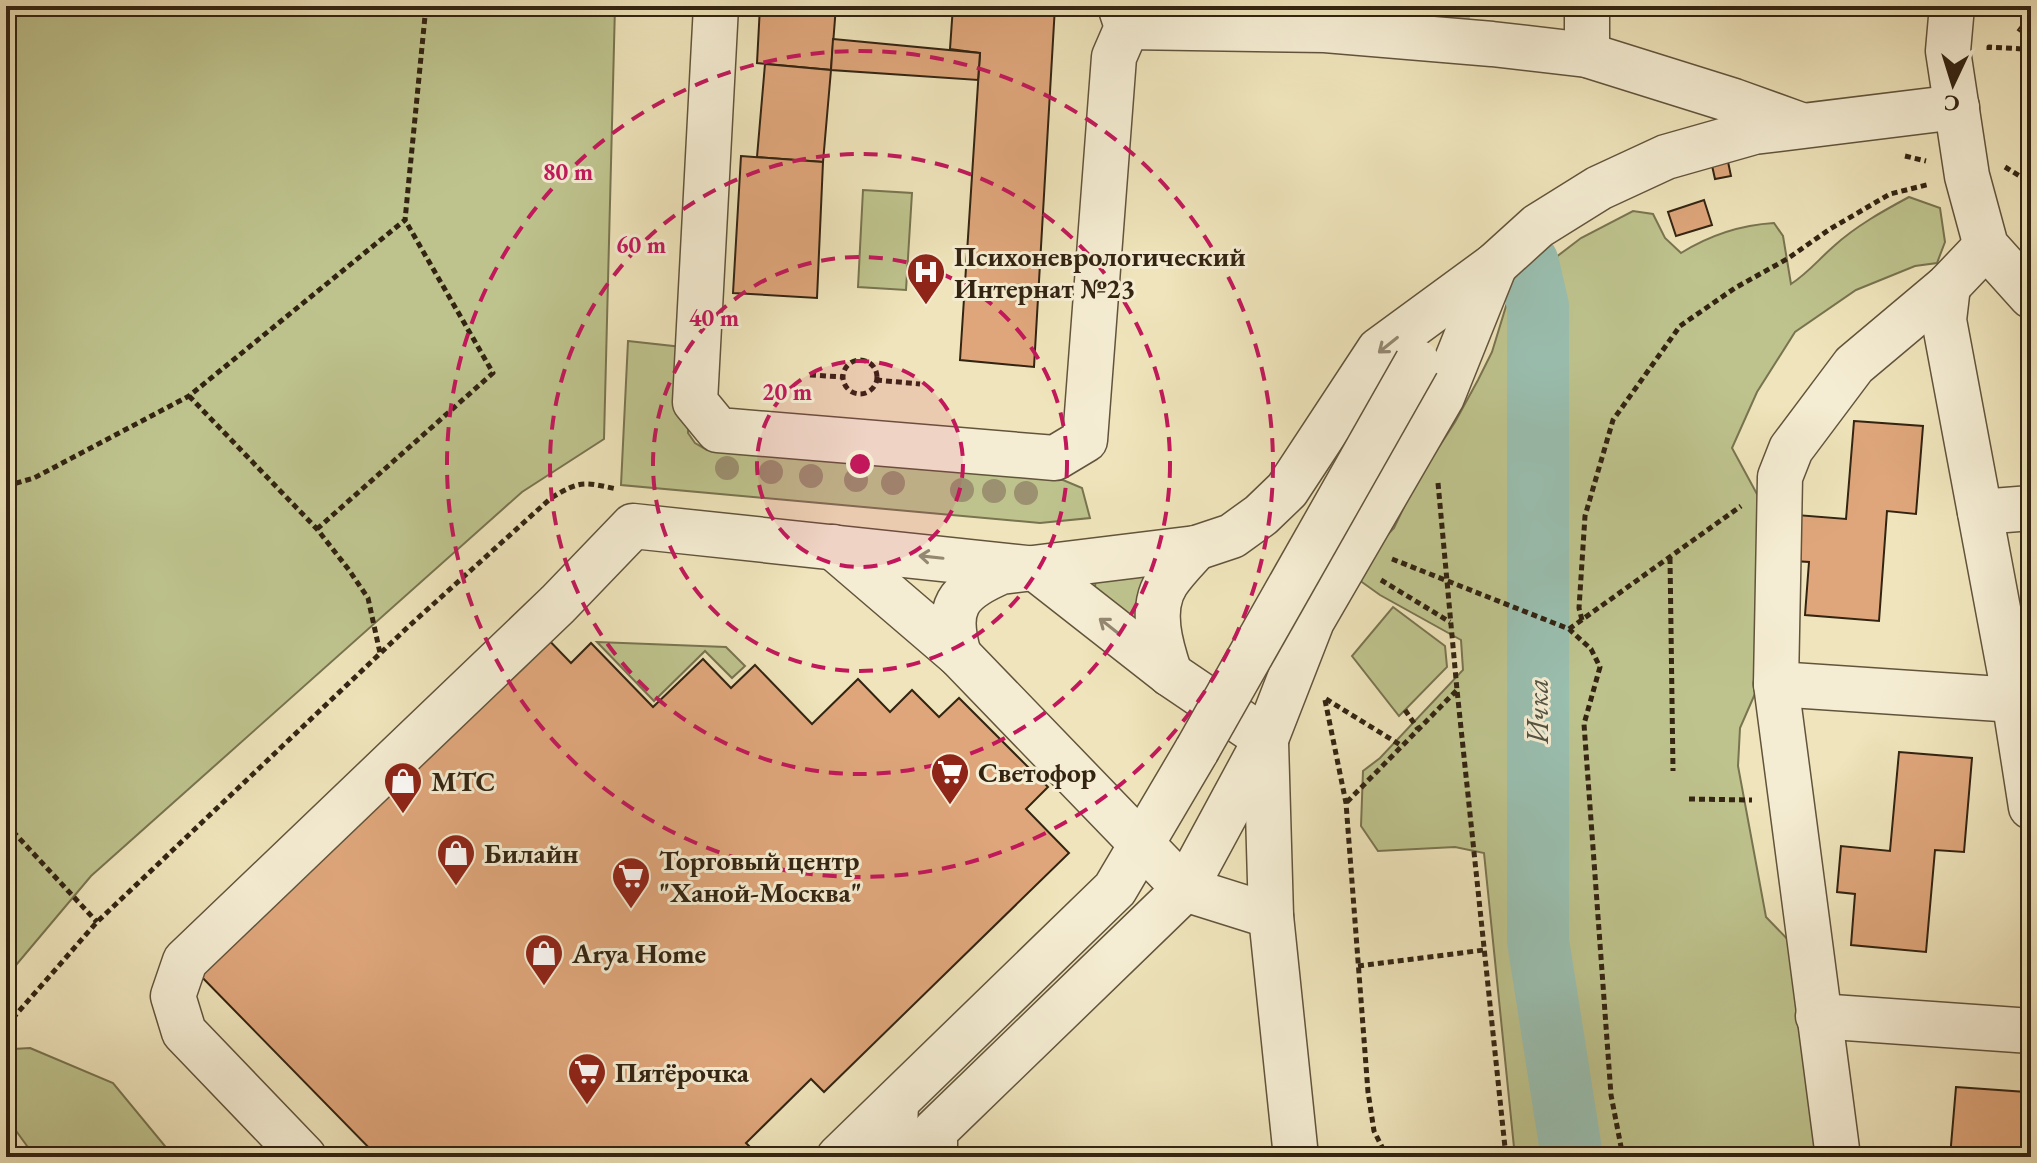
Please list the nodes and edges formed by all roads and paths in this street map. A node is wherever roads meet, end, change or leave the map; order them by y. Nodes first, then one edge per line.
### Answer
1 (426, 6) edge
2 (716, 6) edge
3 (1587, 6) edge
4 (1952, 6) edge
5 (1124, 16) edge
6 (1587, 55) junction
7 (2031, 55) edge
8 (1991, 62) dead end
9 (1957, 107) junction
10 (1804, 126) junction
11 (1896, 155) dead end
12 (1933, 165) dead end
13 (2004, 166) dead end
14 (1938, 182) dead end
15 (2031, 183) edge
16 (405, 220) junction
17 (1986, 246) junction
18 (1495, 265) junction
19 (1948, 286) junction
20 (2031, 296) edge
21 (810, 375) dead end
22 (843, 377) junction
23 (876, 380) junction
24 (920, 384) dead end
25 (189, 396) junction
26 (1438, 477) dead end
27 (1780, 477) junction
28 (6, 486) edge
29 (2031, 508) edge
30 (1980, 512) junction
31 (633, 526) junction
32 (317, 529) junction
33 (833, 547) junction
34 (1196, 548) junction
35 (1384, 555) dead end
36 (1670, 557) junction
37 (1036, 569) junction
38 (1373, 575) dead end
39 (1447, 582) junction
40 (1582, 620) junction
41 (1450, 622) junction
42 (1569, 629) junction
43 (380, 653) junction
44 (959, 655) junction
45 (1170, 674) junction
46 (1776, 684) junction
47 (1324, 688) dead end
48 (1457, 690) junction
49 (2021, 698) edge
50 (1325, 699) junction
51 (1405, 710) dead end
52 (1418, 729) junction
53 (1266, 739) junction
54 (1402, 746) junction
55 (1673, 771) dead end
56 (1689, 799) dead end
57 (1791, 801) junction
58 (1346, 803) junction
59 (2031, 807) edge
60 (6, 824) edge
61 (1185, 889) junction
62 (1271, 916) junction
63 (97, 922) junction
64 (1484, 950) junction
65 (1358, 966) junction
66 (6, 1011) edge
67 (17, 1012) junction
68 (1818, 1016) junction
69 (6, 1026) edge
70 (2031, 1031) edge
71 (896, 1103) junction
72 (304, 1157) edge
73 (839, 1157) edge
74 (894, 1157) edge
75 (935, 1157) edge
76 (1296, 1157) edge
77 (1387, 1157) edge
78 (1506, 1157) edge
79 (1623, 1157) edge
80 (1838, 1157) edge

1 - 16 path
2 - 5 street
3 - 6 street
4 - 9 street
5 - 6 street
6 - 10 street
7 - 8 path
9 - 10 street
9 - 17 street
10 - 18 street
11 - 12 path
13 - 15 path
14 - 40 path
16 - 25 path
16 - 32 path
17 - 19 street
17 - 20 street
18 -> 34 street
18 - 53 street
18 - 71 street, bridge
19 - 27 street
19 - 30 street
21 - 22 path
22 - 23 path
22 - 23 path
23 - 24 path
25 - 28 path
25 - 32 path
26 - 39 path
27 - 36 path
27 - 46 street
29 - 30 street
30 - 49 street
31 - 33 street
31 - 43 path
31 - 72 street
32 - 43 path
37 -> 33 street
33 - 44 street
34 - 37 street
34 - 45 street
35 - 39 path
36 - 40 path
36 - 55 path
37 - 44 street
45 -> 37 street
38 - 41 path
39 - 41 path
39 - 42 path
40 - 42 path
41 - 48 path
42 - 79 path
43 - 63 path
44 - 61 street
45 - 53 street
46 - 49 street
46 - 57 street
47 - 50 path
48 - 52 path
48 - 64 path
49 - 59 street
50 - 54 path
50 - 58 path
51 - 52 path
52 - 54 path
53 - 61 street
53 - 62 street
54 - 58 path
56 - 57 path
57 - 68 street
58 - 65 path
60 - 63 path
61 - 62 street
61 - 75 street
62 - 76 street
63 - 67 path
64 - 65 path
64 - 78 path
65 - 77 path
66 - 67 path
67 - 69 path
68 - 70 street
68 - 80 street
71 - 73 street
71 - 74 street

